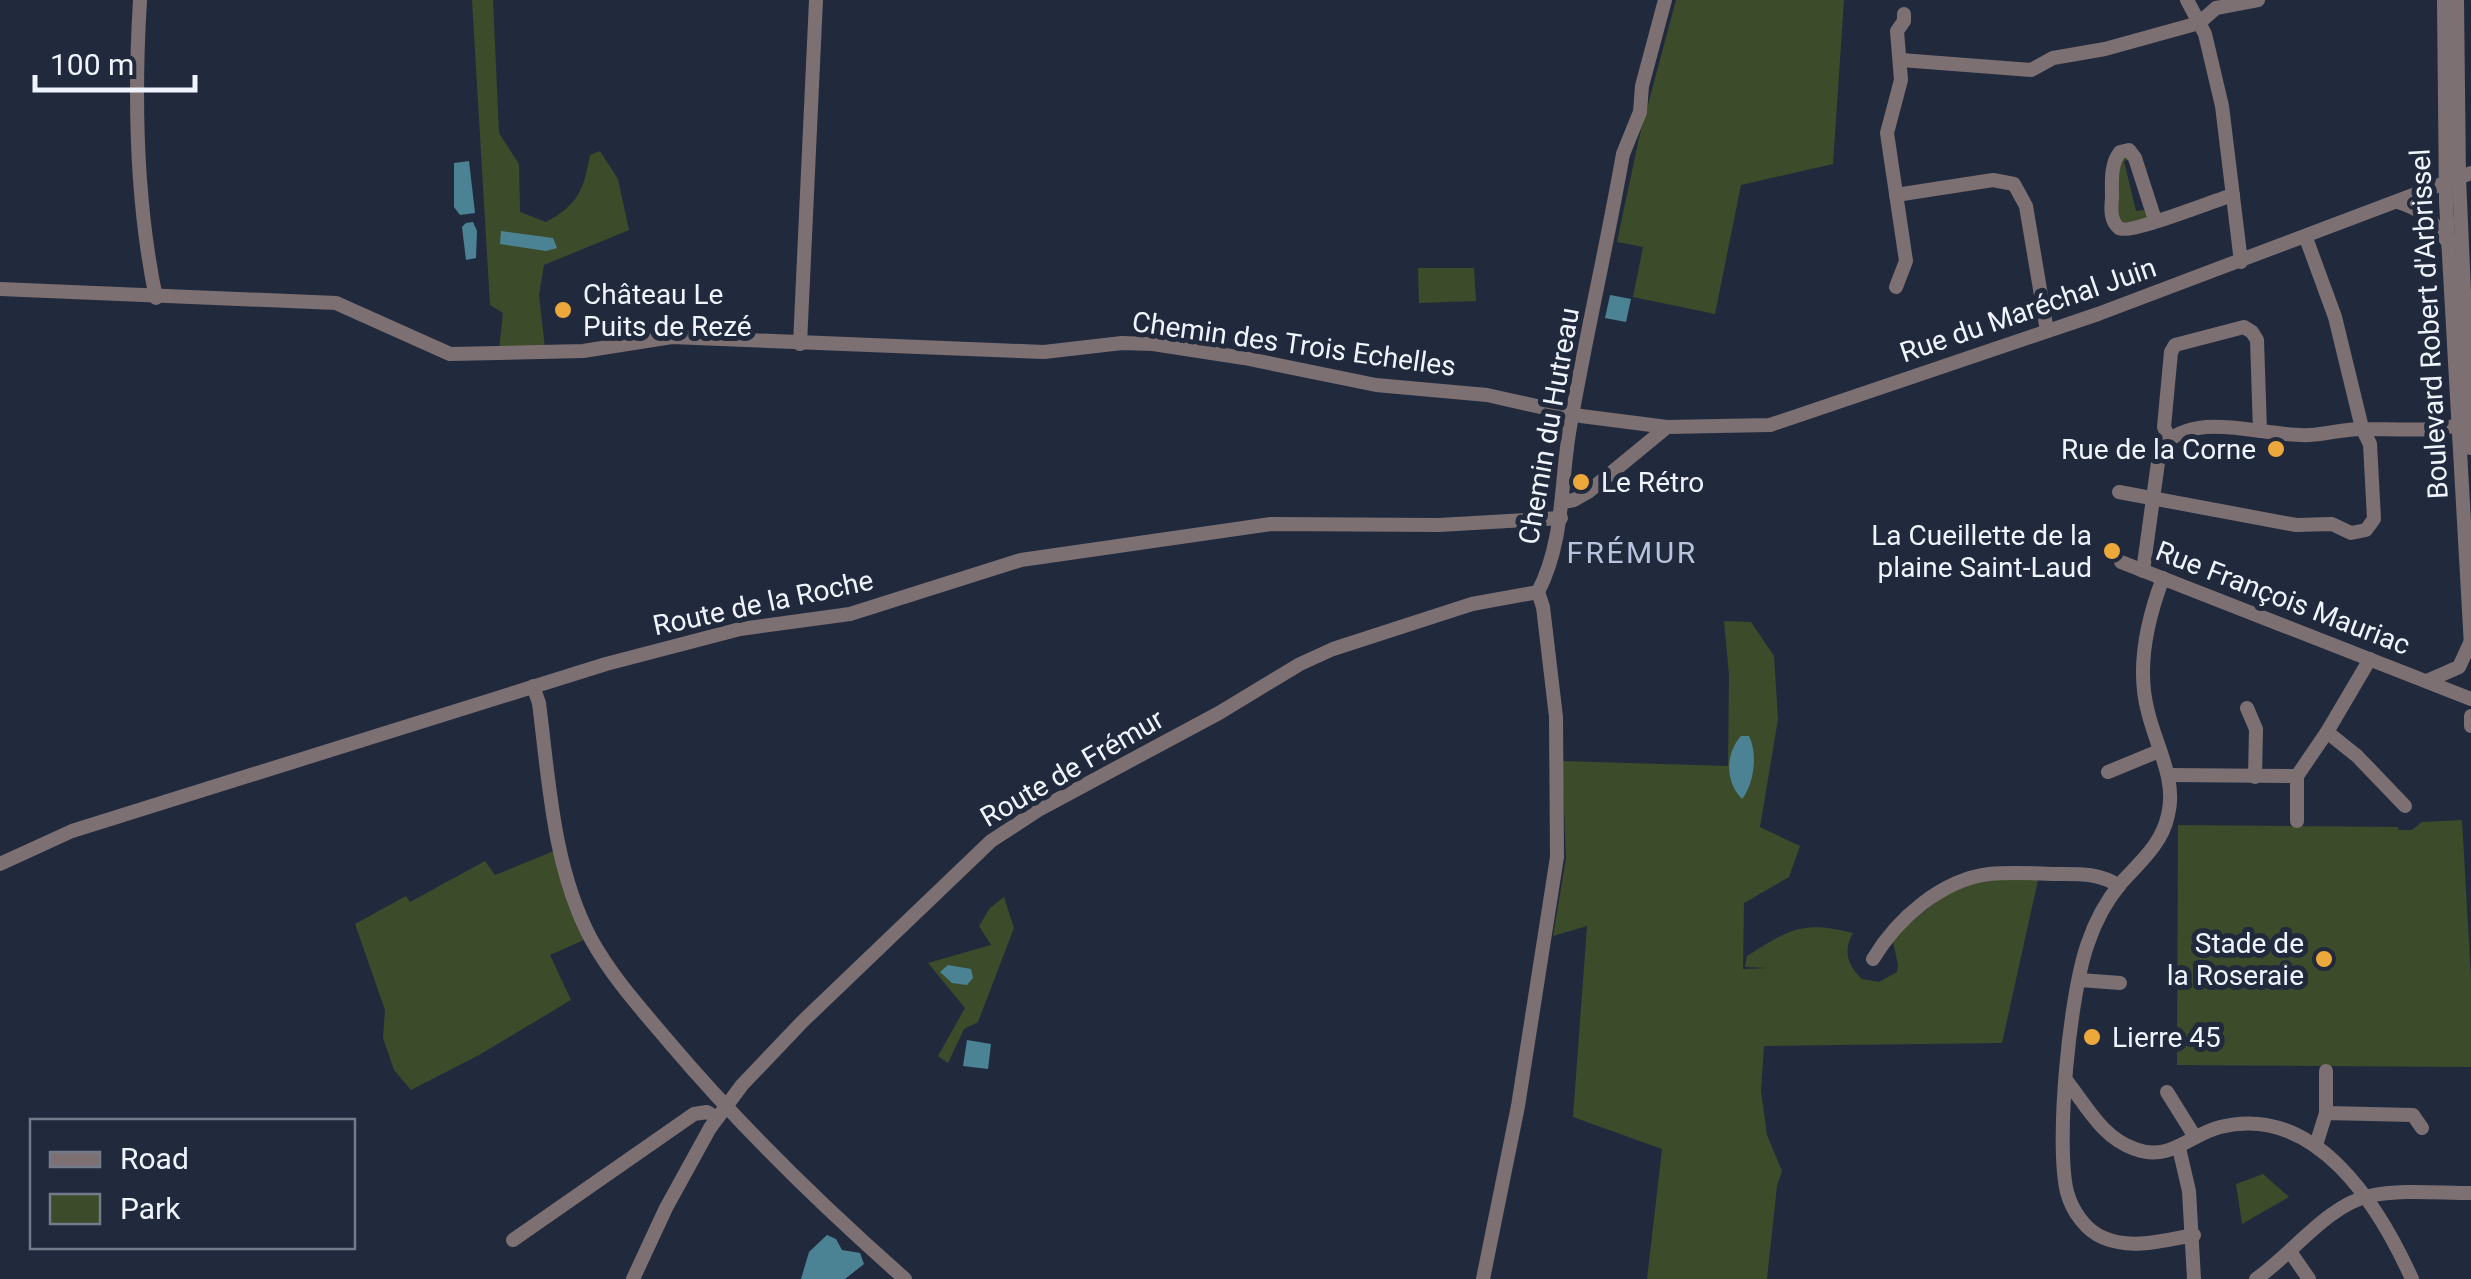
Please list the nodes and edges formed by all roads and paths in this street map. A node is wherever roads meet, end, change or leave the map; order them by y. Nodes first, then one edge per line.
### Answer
1 (140, 0) edge
2 (816, 0) edge
3 (1665, 0) edge
4 (2187, 0) edge
5 (2258, 0) edge
6 (2444, 0) edge
7 (2458, 0) edge
8 (1904, 14) dead end
9 (2199, 23) junction
10 (1901, 60) junction
11 (2459, 133) junction
12 (2471, 149) edge
13 (2458, 178) edge
14 (2233, 194) junction
15 (1896, 195) junction
16 (2398, 202) junction
17 (2155, 220) junction
18 (2306, 238) junction
19 (2449, 245) junction
20 (2241, 262) junction
21 (1896, 286) dead end
22 (0, 289) edge
23 (156, 298) junction
24 (2047, 331) junction
25 (800, 344) junction
26 (1572, 412) junction
27 (2460, 425) junction
28 (1667, 428) junction
29 (2362, 428) junction
30 (2260, 430) junction
31 (2169, 438) junction
32 (2471, 448) edge
33 (2119, 492) dead end
34 (2153, 499) junction
35 (1562, 510) junction
36 (2121, 562) dead end
37 (2144, 571) junction
38 (2163, 578) junction
39 (1538, 592) junction
40 (2471, 643) edge
41 (2370, 659) junction
42 (2427, 681) junction
43 (533, 686) junction
44 (2471, 699) edge
45 (2247, 708) dead end
46 (2471, 716) edge
47 (2471, 726) edge
48 (2327, 732) junction
49 (2159, 751) junction
50 (2108, 772) dead end
51 (2168, 775) junction
52 (2297, 776) junction
53 (2255, 777) junction
54 (2405, 806) dead end
55 (2297, 820) dead end
56 (0, 864) edge
57 (2119, 886) junction
58 (1873, 959) dead end
59 (2080, 980) junction
60 (2120, 983) dead end
61 (2326, 1072) dead end
62 (2066, 1080) junction
63 (2167, 1092) dead end
64 (721, 1112) junction
65 (2326, 1113) junction
66 (2422, 1128) dead end
67 (2195, 1137) junction
68 (2316, 1145) junction
69 (2179, 1148) junction
70 (2471, 1194) edge
71 (2366, 1196) junction
72 (2194, 1235) junction
73 (513, 1240) dead end
74 (2291, 1253) junction
75 (633, 1279) edge
76 (905, 1279) edge
77 (1482, 1279) edge
78 (2194, 1279) edge
79 (2256, 1279) edge
80 (2309, 1279) edge
81 (2412, 1279) edge

1 - 23 street
2 - 25 street
3 - 26 street, Chemin du Hutreau
4 - 9 street
5 - 9 street
6 - 13 street, Boulevard Robert d'Arbrissel
7 - 11 street, Boulevard Robert d'Arbrissel
8 - 10 street
9 - 10 street
9 - 14 street
10 - 15 street
11 - 12 street
11 - 13 street, Boulevard Robert d'Arbrissel
13 - 16 street, Rue du Maréchal Juin
13 - 19 street, Boulevard Robert d'Arbrissel
13 - 32 street, Boulevard Robert d'Arbrissel
14 - 17 street
14 - 20 street
15 - 21 street
15 - 24 street
16 - 18 street, Rue du Maréchal Juin
16 - 19 street
17 - 17 street
18 - 20 street, Rue du Maréchal Juin
18 - 29 street
19 - 27 street, Boulevard Robert d'Arbrissel
20 - 24 street, Rue du Maréchal Juin
22 - 23 street, Chemin des Trois Echelles
23 - 25 street, Chemin des Trois Echelles
24 - 28 street, Rue du Maréchal Juin
25 - 26 street, Chemin des Trois Echelles
26 - 28 street, Rue du Maréchal Juin
26 - 35 street, Chemin du Hutreau
27 - 29 street
27 - 40 street, Boulevard Robert d'Arbrissel
28 - 35 street
29 - 30 street
29 - 34 street
30 - 31 street
30 - 31 street
31 - 34 street
33 - 34 street
34 - 37 street
35 - 39 street, Chemin du Hutreau
35 - 43 street, Route de la Roche
36 - 37 street, Rue François Mauriac
37 - 38 street, Rue François Mauriac
38 - 41 street, Rue François Mauriac
38 - 49 street
39 - 64 street, Route de Frémur
39 - 77 street, Chemin du Hutreau
40 - 42 street, Rue François Mauriac
41 - 42 street, Rue François Mauriac
41 - 48 street
42 - 44 street, Rue François Mauriac
43 - 56 street, Route de la Roche
43 - 64 street
45 - 53 street
46 - 47 street
48 - 52 street
48 - 54 street
49 - 50 street
49 - 51 street
51 - 53 street
51 - 57 street
52 - 53 street
52 - 55 street
57 - 58 street
57 - 59 street
59 - 60 street
59 - 62 street
61 - 65 street
62 - 69 street
62 - 72 street
63 - 67 street
64 - 73 street
64 - 75 street, Route de Frémur
64 - 76 street
65 - 66 street
65 - 68 street
67 - 68 street
67 - 69 street
68 - 71 street
69 - 72 street
70 - 71 street
71 - 74 street
71 - 81 street
72 - 78 street
74 - 79 street
74 - 80 street

